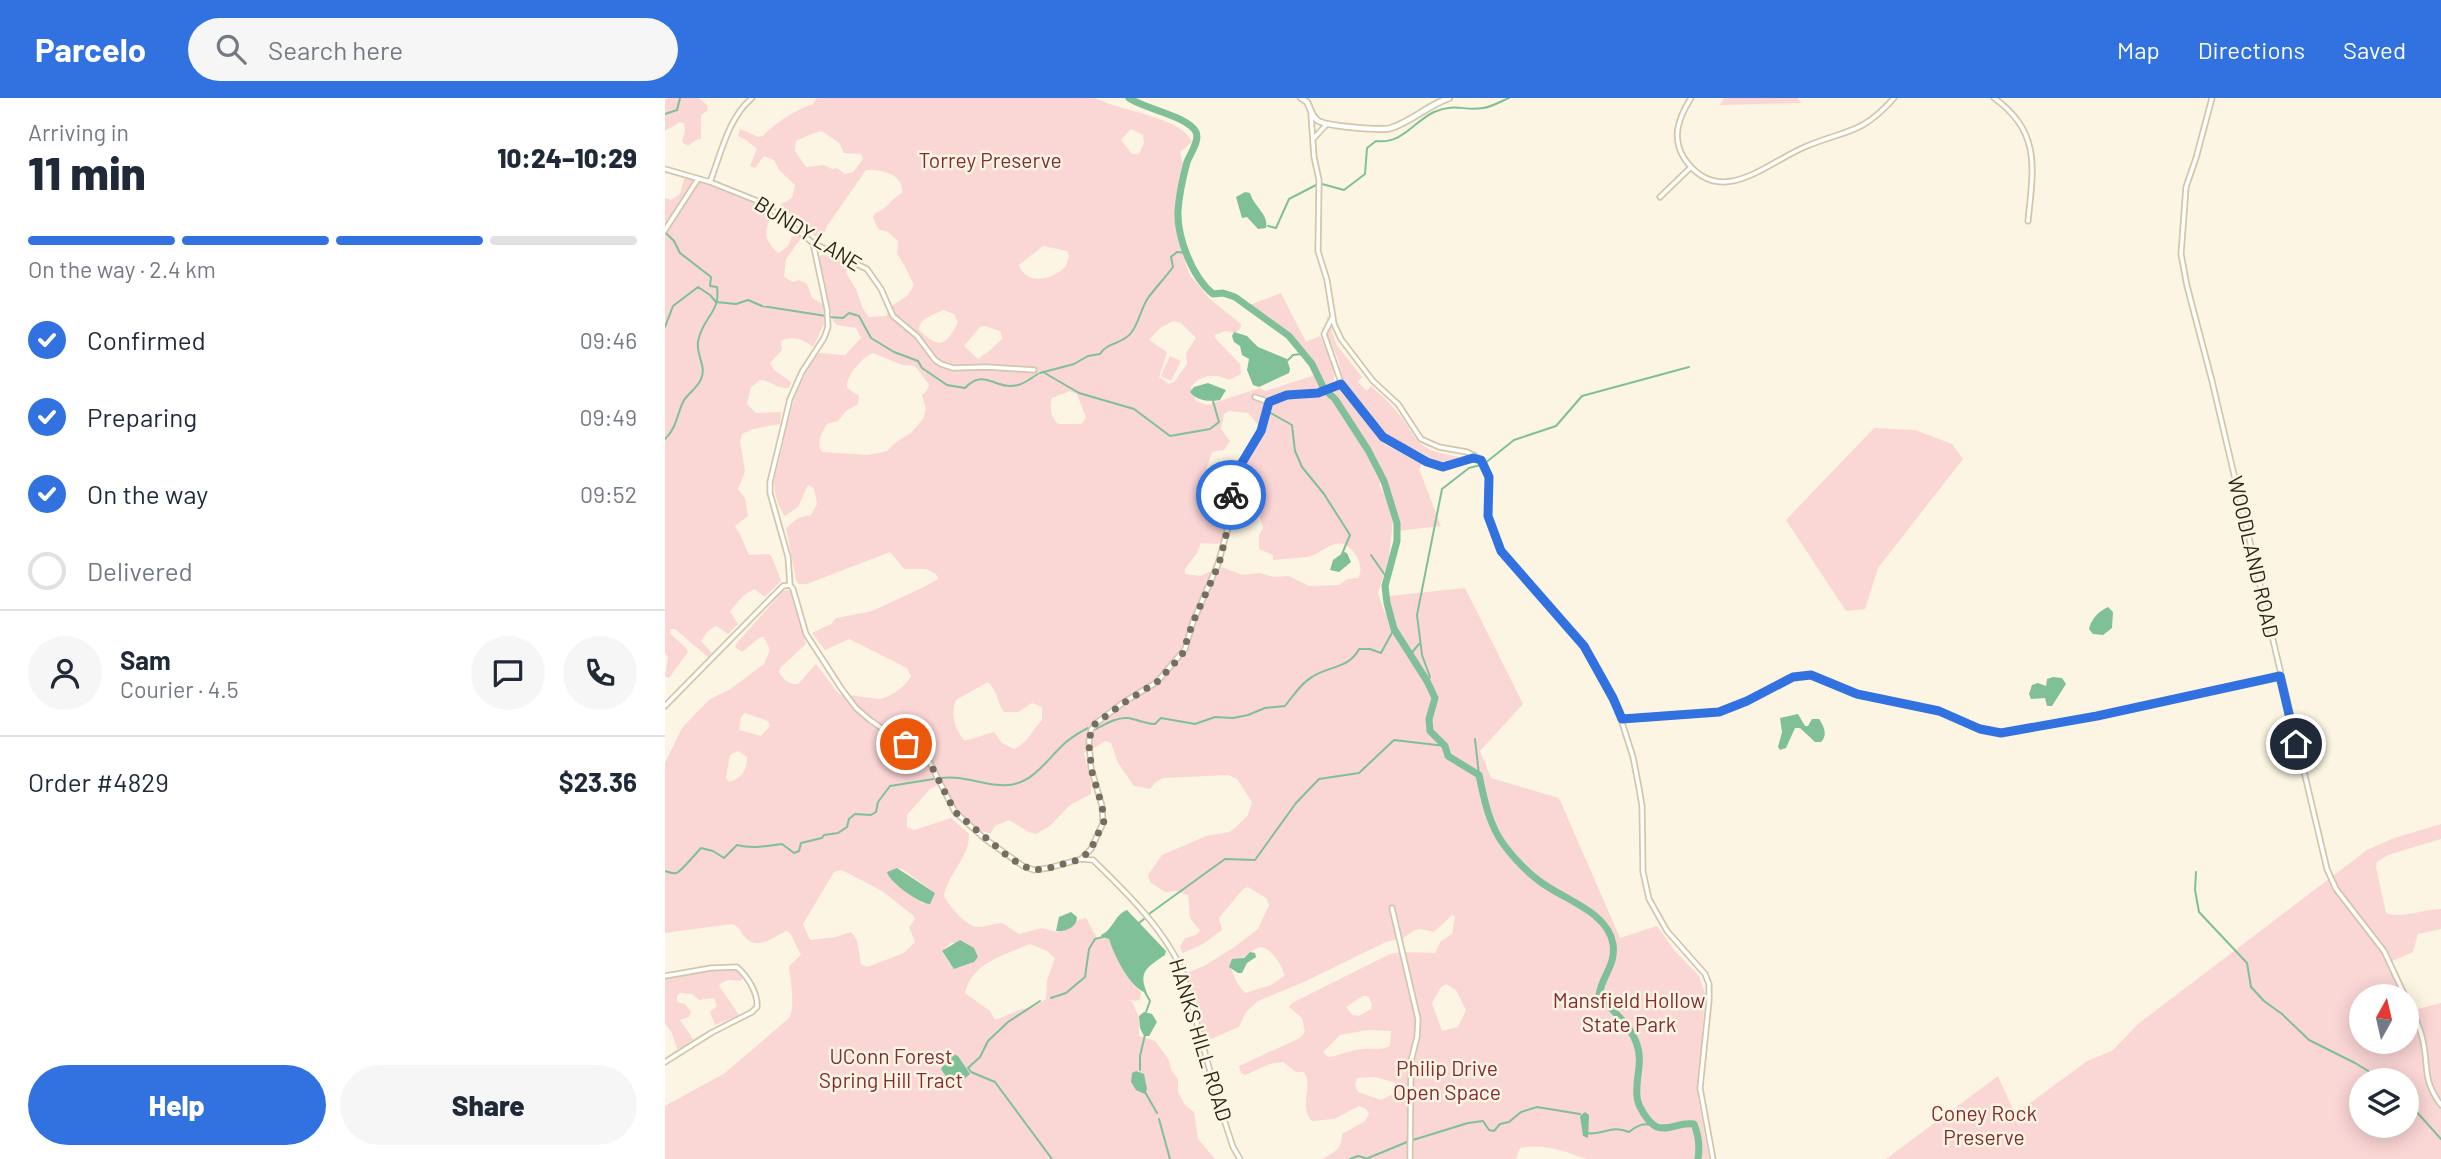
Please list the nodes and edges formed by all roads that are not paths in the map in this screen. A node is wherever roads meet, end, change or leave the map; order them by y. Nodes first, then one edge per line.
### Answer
1 (752, 98) edge
2 (1301, 98) edge
3 (1449, 98) edge
4 (1691, 98) edge
5 (1894, 98) edge
6 (1994, 98) edge
7 (2212, 98) edge
8 (1309, 101) edge
9 (1311, 114) junction
10 (1326, 125) junction
11 (1313, 140) junction
12 (1691, 167) junction
13 (665, 169) edge
14 (699, 178) junction
15 (710, 182) junction
16 (1660, 197) dead end
17 (2028, 221) dead end
18 (665, 230) edge
19 (813, 243) junction
20 (1333, 317) junction
21 (1034, 370) dead end
22 (1341, 384) junction
23 (1255, 397) dead end
24 (1269, 402) junction
25 (1478, 458) junction
26 (790, 585) junction
27 (2280, 676) junction
28 (665, 706) edge
29 (1622, 719) junction
30 (1091, 849) junction
31 (1081, 859) junction
32 (1093, 860) junction
33 (1392, 908) dead end
34 (665, 976) edge
35 (2400, 984) edge
36 (2419, 1031) edge
37 (665, 1062) edge
38 (2441, 1105) edge
39 (1240, 1159) edge
40 (1410, 1159) edge
41 (1713, 1159) edge

1 - 15 street
2 - 8 street
3 - 10 street
4 - 12 street
5 - 12 street
6 - 17 street
7 - 27 street, WOODLAND ROAD
8 - 9 street
9 - 10 street
9 - 11 street
10 - 11 street
11 - 20 street
12 - 16 street
13 - 14 street, BUNDY LANE
14 - 15 street, BUNDY LANE
14 - 18 street
15 - 19 street, BUNDY LANE
19 - 21 street, BUNDY LANE
19 - 26 street
20 - 22 street
20 - 25 street
22 - 24 street
22 - 25 street
23 - 24 street
24 - 30 street
25 - 29 street
26 - 28 street
26 - 31 street
27 - 29 street
27 - 35 street, WOODLAND ROAD
29 - 41 street
30 - 31 street
30 - 32 street
31 - 32 street
32 - 39 street, HANKS HILL ROAD
33 - 40 street
34 - 37 street
36 - 38 street, WOODLAND ROAD

